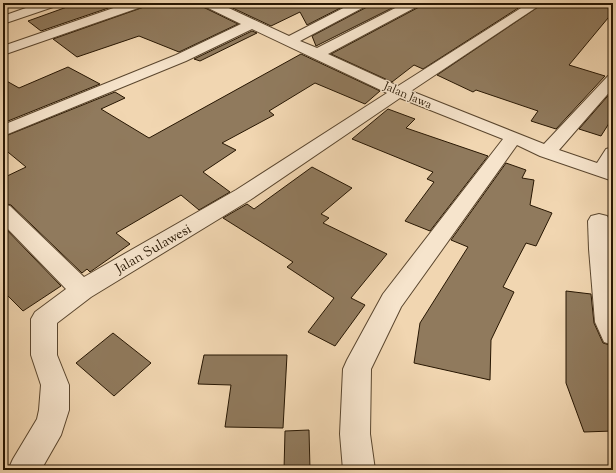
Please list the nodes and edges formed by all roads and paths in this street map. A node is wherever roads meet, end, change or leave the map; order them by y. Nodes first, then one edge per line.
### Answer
1 (52, 3) edge
2 (140, 3) edge
3 (362, 3) edge
4 (414, 3) edge
5 (537, 3) edge
6 (213, 4) edge
7 (3, 20) edge
8 (253, 24) junction
9 (288, 41) junction
10 (3, 51) edge
11 (317, 54) junction
12 (613, 79) edge
13 (398, 92) junction
14 (3, 131) edge
15 (514, 137) junction
16 (547, 152) junction
17 (613, 153) edge
18 (608, 173) edge
19 (3, 211) edge
20 (599, 221) dead end
21 (82, 290) junction
22 (613, 334) edge
23 (24, 470) edge
24 (359, 470) edge

1 - 7 street
2 - 10 street
3 - 9 street
4 - 11 street
5 - 13 street, Jalan Sulawesi
6 - 8 street, Jalan Jawa
8 - 9 street, Jalan Jawa
8 - 14 street
9 - 11 street, Jalan Jawa
11 - 13 street, Jalan Jawa
12 - 16 street
13 - 15 street, Jalan Jawa
13 - 21 street, Jalan Sulawesi
15 - 16 street, Jalan Jawa
15 - 24 street
16 - 18 street, Jalan Jawa
17 - 18 street
19 - 21 street
20 - 22 street
21 - 23 street, Jalan Sulawesi

